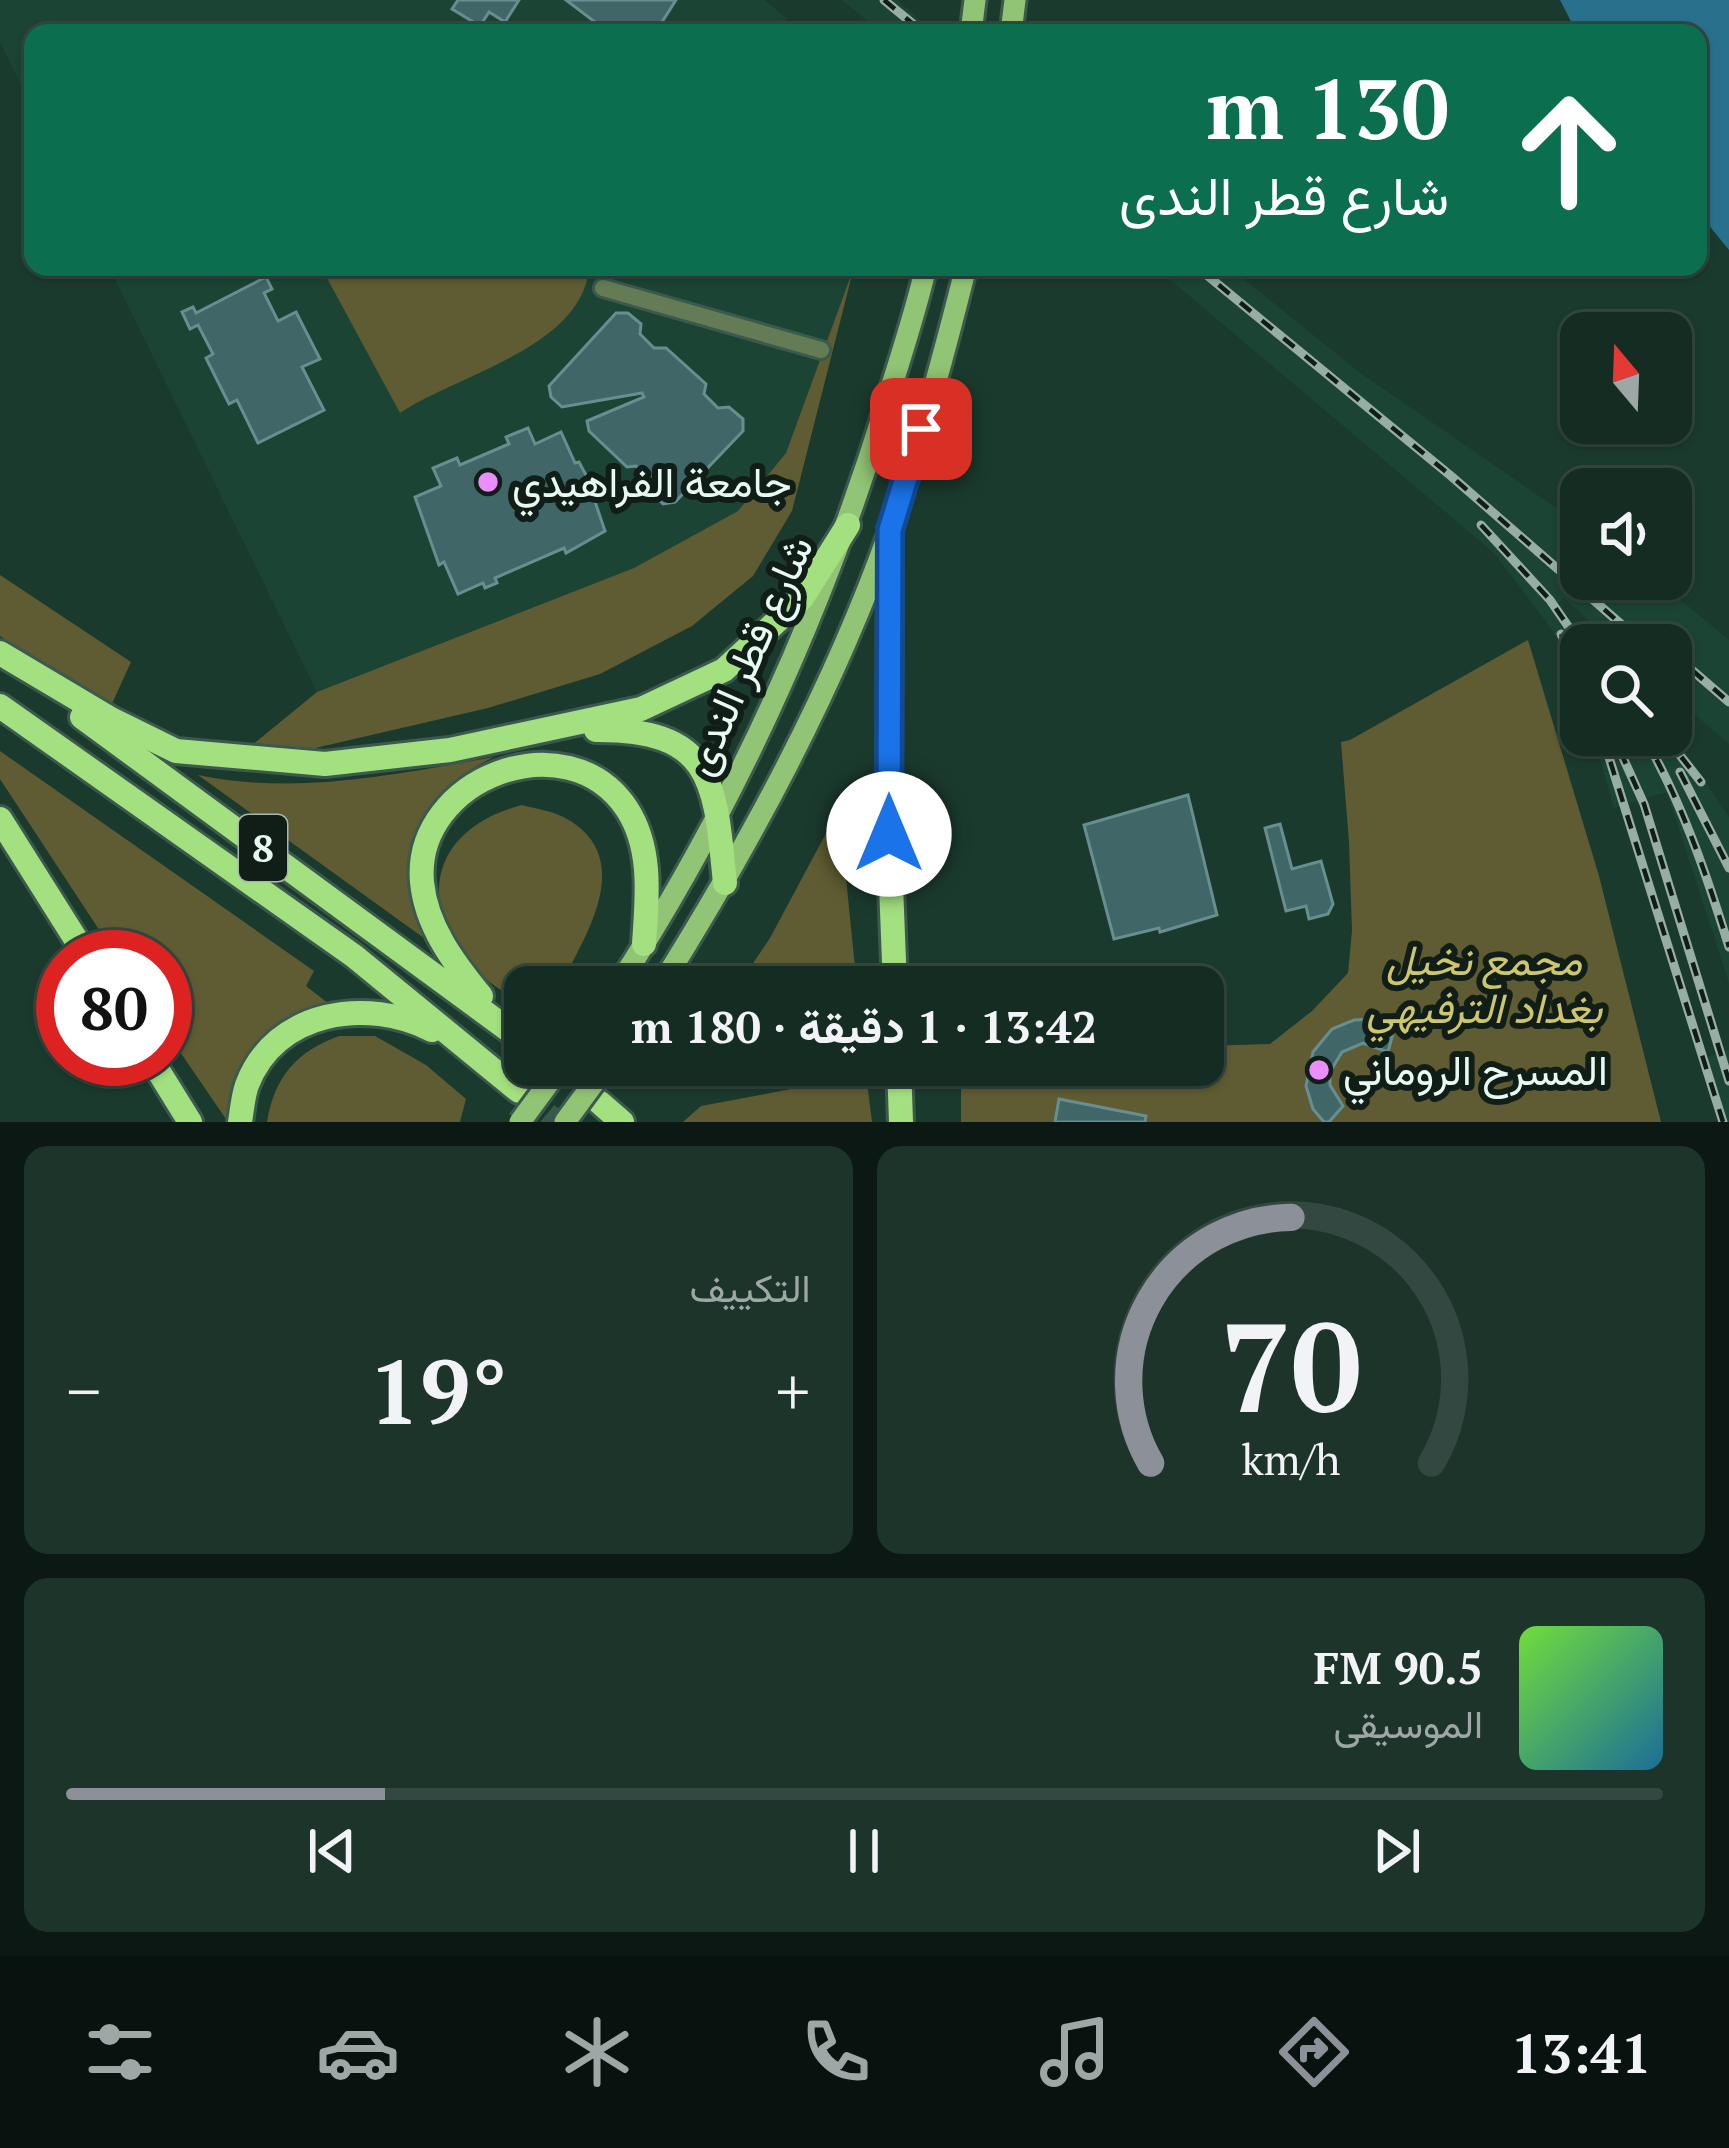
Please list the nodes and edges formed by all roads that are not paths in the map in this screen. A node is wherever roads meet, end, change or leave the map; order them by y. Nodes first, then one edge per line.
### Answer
1 (923, 276) edge
2 (963, 276) edge
3 (603, 288) dead end
4 (821, 350) dead end
5 (848, 525) junction
6 (890, 530) junction
7 (0, 655) edge
8 (0, 706) edge
9 (550, 730) junction
10 (718, 816) junction
11 (0, 819) edge
12 (725, 884) junction
13 (70, 930) edge
14 (644, 944) junction
15 (630, 966) edge
16 (673, 966) edge
17 (894, 966) edge
18 (501, 1022) junction
19 (504, 1024) edge
20 (471, 1050) junction
21 (168, 1086) edge
22 (547, 1086) edge
23 (592, 1086) edge
24 (899, 1086) edge
25 (520, 1091) tunnel mouth
26 (599, 1102) dead end
27 (190, 1122) edge
28 (240, 1122) edge
29 (520, 1122) edge
30 (565, 1122) edge
31 (622, 1122) edge
32 (901, 1122) edge

1 - 5 main road, شارع قطر الندى
2 - 6 main road, شارع قطر الندى
3 - 4 street
5 - 9 highway
5 - 10 main road, شارع قطر الندى
6 - 12 main road, شارع قطر الندى
6 - 17 highway
7 - 9 highway
7 - 18 highway, 8
8 - 20 highway, 8
9 - 10 highway
10 - 12 highway
10 - 14 main road, شارع قطر الندى
11 - 13 highway
12 - 16 main road, شارع قطر الندى
14 - 15 main road, شارع قطر الندى
14 - 18 highway
18 - 19 highway, 8
20 - 25 highway, 8
20 - 28 highway
21 - 27 highway
22 - 29 main road, bridge
23 - 30 main road, bridge
24 - 32 highway
26 - 31 highway

